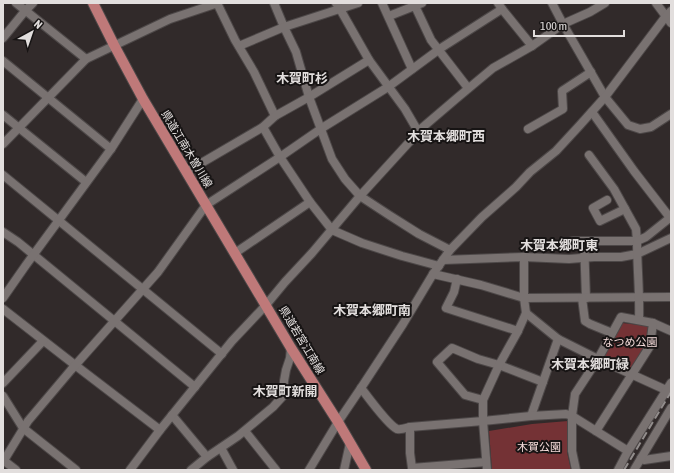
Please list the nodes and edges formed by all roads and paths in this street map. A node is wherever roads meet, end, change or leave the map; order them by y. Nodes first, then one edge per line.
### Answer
1 (16, 3) edge
2 (33, 3) edge
3 (93, 3) edge
4 (218, 3) edge
5 (274, 3) edge
6 (358, 3) edge
7 (382, 3) edge
8 (552, 3) edge
9 (605, 3) edge
10 (656, 3) edge
11 (419, 5) edge
12 (338, 6) edge
13 (500, 6) edge
14 (25, 11) junction
15 (668, 14) edge
16 (389, 16) junction
17 (671, 23) edge
18 (563, 24) junction
19 (284, 27) junction
20 (3, 38) edge
21 (114, 45) junction
22 (239, 46) junction
23 (532, 46) junction
24 (438, 50) junction
25 (86, 59) junction
26 (369, 60) junction
27 (3, 61) edge
28 (412, 69) junction
29 (591, 72) junction
30 (388, 87) junction
31 (468, 88) junction
32 (310, 97) junction
33 (605, 97) junction
34 (48, 98) junction
35 (143, 99) junction
36 (592, 112) junction
37 (3, 115) edge
38 (275, 116) junction
39 (669, 118) edge
40 (19, 128) junction
41 (263, 128) junction
42 (322, 128) junction
43 (528, 129) dead end
44 (419, 132) junction
45 (3, 144) edge
46 (111, 149) junction
47 (589, 155) dead end
48 (280, 158) junction
49 (186, 172) junction
50 (3, 175) edge
51 (86, 182) junction
52 (360, 196) junction
53 (607, 200) dead end
54 (310, 202) junction
55 (206, 205) junction
56 (625, 209) junction
57 (671, 218) edge
58 (59, 220) junction
59 (332, 230) junction
60 (3, 232) edge
61 (671, 238) edge
62 (584, 241) junction
63 (637, 241) junction
64 (556, 245) dead end
65 (450, 250) junction
66 (235, 253) junction
67 (637, 254) junction
68 (33, 255) junction
69 (524, 257) junction
70 (584, 258) junction
71 (441, 263) junction
72 (433, 274) junction
73 (457, 279) junction
74 (143, 289) junction
75 (671, 297) edge
76 (3, 298) edge
77 (524, 298) junction
78 (584, 298) junction
79 (640, 298) junction
80 (266, 305) junction
81 (3, 310) edge
82 (526, 313) junction
83 (639, 320) junction
84 (115, 321) junction
85 (653, 323) junction
86 (518, 331) junction
87 (671, 331) edge
88 (612, 333) junction
89 (558, 339) junction
90 (42, 341) junction
91 (291, 348) junction
92 (222, 354) junction
93 (598, 359) junction
94 (499, 365) junction
95 (75, 366) junction
96 (631, 374) junction
97 (543, 382) junction
98 (3, 383) edge
99 (671, 383) edge
100 (195, 387) junction
101 (361, 388) junction
102 (666, 390) junction
103 (3, 396) edge
104 (483, 400) junction
105 (671, 408) edge
106 (172, 415) junction
107 (531, 416) junction
108 (572, 416) junction
109 (483, 421) junction
110 (338, 422) junction
111 (23, 428) junction
112 (410, 428) junction
113 (160, 430) junction
114 (245, 431) junction
115 (596, 431) junction
116 (350, 444) junction
117 (221, 448) junction
118 (628, 451) junction
119 (671, 456) edge
120 (207, 458) junction
121 (641, 458) junction
122 (3, 461) edge
123 (486, 466) edge
124 (16, 470) edge
125 (76, 470) edge
126 (130, 470) edge
127 (191, 470) edge
128 (233, 470) edge
129 (276, 470) edge
130 (309, 470) edge
131 (344, 470) edge
132 (366, 470) edge
133 (576, 470) edge
134 (618, 470) edge
135 (634, 470) edge

1 - 14 street
2 - 14 street
3 - 21 main road, 県道江南木曽川線
4 - 21 street
4 - 22 street
5 - 19 street
6 - 12 street
7 - 16 street
8 - 18 street
9 - 18 street
10 - 15 street
11 - 16 street
11 - 24 street
12 - 19 street
12 - 26 street
13 - 23 street
13 - 24 street
14 - 20 street
14 - 25 street
15 - 17 street
15 - 33 street
16 - 28 street
18 - 23 street
18 - 29 street
19 - 22 street
19 - 32 street
21 - 25 street
21 - 35 main road, 県道江南木曽川線
22 - 38 street
23 - 31 street
24 - 28 street
24 - 31 street
25 - 34 street
26 - 30 street
26 - 32 street
27 - 34 street
28 - 30 street
29 - 33 street
29 - 43 street
30 - 42 street
30 - 44 street
31 - 44 street
32 - 38 street
32 - 42 street
33 - 36 street
33 - 39 street
34 - 40 street
34 - 46 street
35 - 46 street
35 - 49 main road, 県道江南木曽川線
36 - 57 street
36 - 65 street
37 - 40 street
38 - 41 street
40 - 45 street
40 - 51 street
41 - 48 street
41 - 49 street
42 - 48 street
42 - 52 street
44 - 52 street
46 - 51 street
47 - 56 street
48 - 54 street
48 - 55 street
49 - 55 main road, 県道江南木曽川線
50 - 58 street
51 - 58 street
52 - 59 street
52 - 65 street
53 - 56 street
54 - 59 street
54 - 66 street
55 - 66 main road, 県道江南木曽川線
55 - 74 street
56 - 63 street
57 - 63 street
58 - 68 street
58 - 74 street
59 - 71 street
59 - 80 street
60 - 68 street
61 - 67 street
62 - 63 street
62 - 64 street
62 - 70 street
63 - 67 street
65 - 71 street
66 - 80 main road, 県道江南木曽川線
67 - 70 street
67 - 79 street
68 - 76 street
68 - 84 street
69 - 70 street
69 - 71 street
69 - 77 street
70 - 78 street
71 - 72 street
72 - 73 street
72 - 101 street
73 - 77 street
73 - 86 street
74 - 84 street
74 - 92 street
75 - 79 street
77 - 78 street
77 - 82 street
78 - 79 street
78 - 88 street
79 - 83 street
80 - 91 main road, 県道若宮江南線
80 - 92 street
81 - 90 street
82 - 86 street
82 - 89 street
83 - 85 street
83 - 88 street
84 - 95 street
84 - 100 street
85 - 87 street
85 - 96 street
86 - 94 street
88 - 93 street
89 - 93 street
89 - 97 street
90 - 95 street
90 - 98 street
91 - 110 main road, 県道若宮江南線
91 - 114 street
92 - 100 street
93 - 96 street
93 - 108 street
94 - 97 street
94 - 104 street
94 - 104 street
95 - 111 street
95 - 113 street
96 - 102 street
96 - 115 street
97 - 107 street
99 - 102 street
100 - 106 street
101 - 110 street
101 - 112 street
102 - 118 street
103 - 111 street
104 - 109 street
105 - 121 street
106 - 113 street
106 - 120 street
107 - 108 street
107 - 109 street
108 - 115 street
108 - 133 street
109 - 112 street
109 - 123 street
110 - 116 main road, 県道若宮江南線
110 - 130 street
111 - 122 street
111 - 125 street
112 - 123 street
113 - 126 street
114 - 117 street
114 - 129 street
115 - 118 street
116 - 131 street
116 - 132 main road, 県道若宮江南線
117 - 120 street
117 - 128 street
118 - 134 street
119 - 121 street
120 - 127 street
121 - 135 street
122 - 124 street

